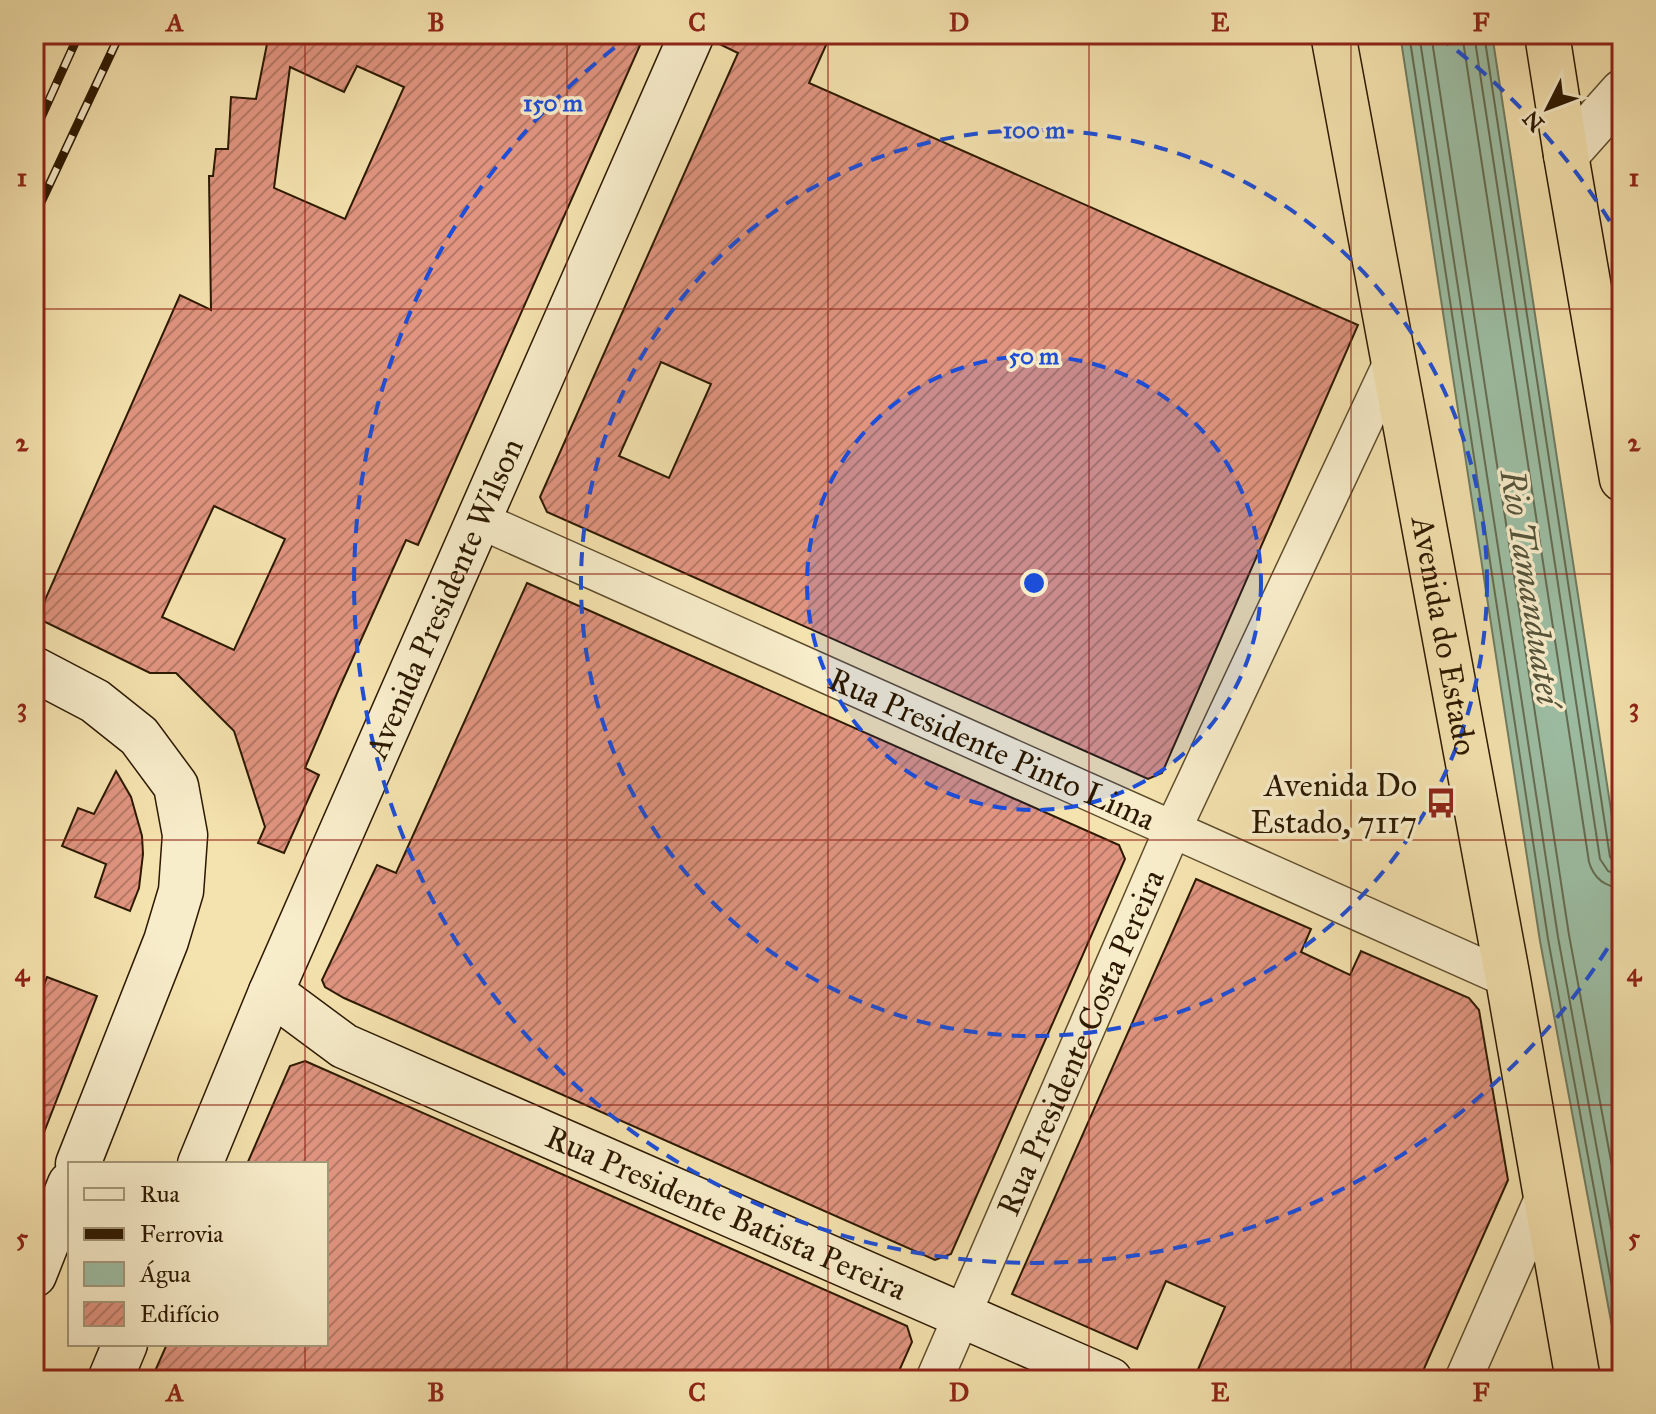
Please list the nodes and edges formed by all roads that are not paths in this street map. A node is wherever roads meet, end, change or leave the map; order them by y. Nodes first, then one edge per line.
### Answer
1 (692, 34) edge
2 (1333, 34) edge
3 (1547, 34) edge
4 (1622, 92) edge
5 (1566, 155) junction
6 (1394, 358) junction
7 (1622, 479) edge
8 (477, 519) junction
9 (34, 669) edge
10 (1172, 831) junction
11 (1508, 979) junction
12 (271, 992) junction
13 (253, 1037) junction
14 (344, 1046) junction
15 (79, 1162) edge
16 (201, 1162) edge
17 (68, 1189) edge
18 (1544, 1196) junction
19 (34, 1275) edge
20 (962, 1316) junction
21 (124, 1346) edge
22 (110, 1380) edge
23 (934, 1380) edge
24 (1110, 1380) edge
25 (1463, 1380) edge
26 (1578, 1380) edge

1 - 8 main road, Avenida Presidente Wilson
2 - 6 highway, Avenida do Estado
3 - 5 highway
4 - 5 main road
5 - 7 highway
6 - 10 street, Rua Presidente Costa Pereira
6 - 11 highway, Avenida do Estado
8 - 10 street, Rua Presidente Pinto Lima
8 - 12 main road, Avenida Presidente Wilson
9 - 15 main road
10 - 11 street, Rua Presidente Pinto Lima
10 - 20 street, Rua Presidente Costa Pereira
11 - 18 highway, Avenida do Estado
12 - 13 main road, Avenida Presidente Wilson
12 - 14 main road, Rua Presidente Batista Pereira
13 - 14 main road, Rua Presidente Batista Pereira
13 - 16 main road, Avenida Presidente Wilson
14 - 20 main road, Rua Presidente Batista Pereira
17 - 19 main road
18 - 25 street
18 - 26 highway, Avenida do Estado
20 - 23 street, Rua Presidente Costa Pereira
20 - 24 main road, Rua Presidente Batista Pereira
21 - 22 main road

